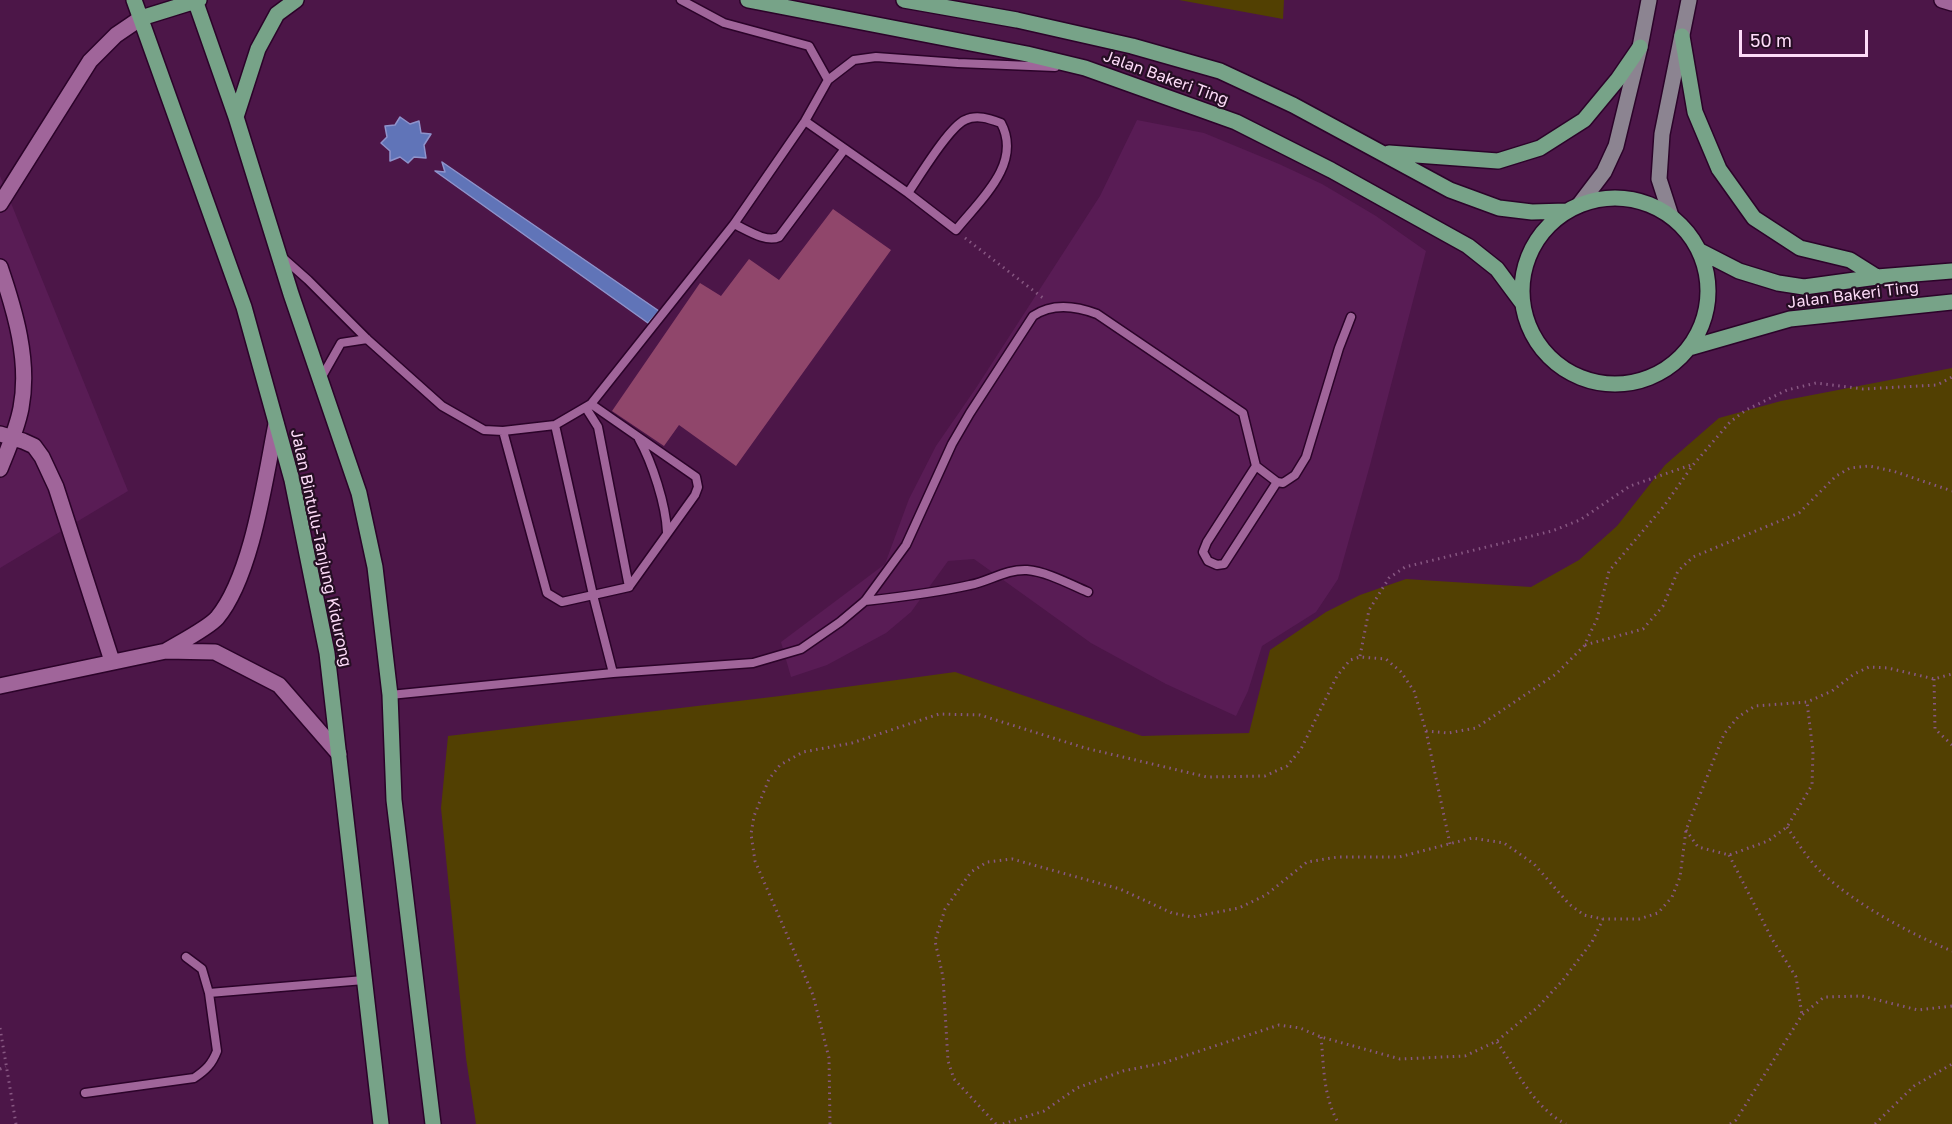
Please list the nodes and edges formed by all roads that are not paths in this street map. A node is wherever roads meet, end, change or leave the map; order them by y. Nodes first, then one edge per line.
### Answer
1 (134, 0) edge
2 (196, 0) edge
3 (296, 0) edge
4 (681, 0) edge
5 (748, 0) edge
6 (904, 0) edge
7 (1649, 0) edge
8 (1689, 0) edge
9 (1942, 0) edge
10 (1952, 3) edge
11 (141, 18) junction
12 (1682, 36) junction
13 (1640, 47) junction
14 (1085, 68) junction
15 (828, 80) junction
16 (236, 117) junction
17 (805, 121) junction
18 (844, 150) junction
19 (1381, 152) junction
20 (908, 193) junction
21 (0, 204) edge
22 (1573, 208) junction
23 (1671, 216) junction
24 (734, 224) junction
25 (1700, 251) junction
26 (279, 254) junction
27 (0, 267) edge
28 (1952, 271) edge
29 (1877, 277) junction
30 (1952, 302) edge
31 (1522, 304) junction
32 (1351, 317) dead end
33 (367, 339) junction
34 (1689, 348) junction
35 (320, 381) junction
36 (589, 406) junction
37 (276, 424) junction
38 (555, 425) junction
39 (502, 431) junction
40 (6, 436) edge
41 (638, 437) junction
42 (1256, 466) junction
43 (0, 469) edge
44 (1276, 482) junction
45 (667, 532) junction
46 (629, 587) junction
47 (1088, 592) dead end
48 (593, 595) junction
49 (865, 601) junction
50 (166, 651) junction
51 (112, 662) junction
52 (613, 674) junction
53 (0, 686) edge
54 (390, 695) junction
55 (339, 754) junction
56 (186, 957) dead end
57 (364, 980) junction
58 (209, 993) junction
59 (85, 1093) dead end
60 (381, 1124) edge
61 (433, 1124) edge

1 - 11 main road, Jalan Bintulu-Tanjung Kidurong
2 - 11 main road
2 - 16 main road
3 - 16 main road
4 - 15 lane
5 - 14 main road, Jalan Bakeri Ting
6 - 19 main road, Jalan Bakeri Ting
7 - 13 main road
8 - 12 main road
9 - 10 street
11 - 21 street
11 - 37 main road, Jalan Bintulu-Tanjung Kidurong
12 - 23 main road
12 - 29 main road
13 - 19 main road
13 - 22 main road
14 - 15 lane
14 - 31 main road, Jalan Bakeri Ting
15 - 17 lane
16 - 26 main road
17 - 18 lane
17 - 24 lane
18 - 20 lane
18 - 24 lane
19 - 22 main road, Jalan Bakeri Ting
20 - 20 lane
22 - 23 main road
22 - 31 main road
23 - 25 main road
24 - 36 lane
25 - 29 main road, Jalan Bakeri Ting
25 - 34 main road
26 - 33 lane
26 - 35 main road
27 - 40 street
28 - 29 main road, Jalan Bakeri Ting
30 - 34 main road, Jalan Bakeri Ting
31 - 34 main road
32 - 44 lane
33 - 35 lane
33 - 39 lane
35 - 54 main road
36 - 38 lane
36 - 41 lane
36 - 46 lane
37 - 50 street
37 - 55 main road, Jalan Bintulu-Tanjung Kidurong
38 - 39 lane
38 - 48 lane
39 - 48 lane
40 - 43 street
40 - 51 street
41 - 45 lane
41 - 45 lane
42 - 44 lane
42 - 44 lane
42 - 49 lane
45 - 46 lane
46 - 48 lane
47 - 49 lane
48 - 52 lane
49 - 52 lane
50 - 51 street
50 - 55 street
51 - 53 street
52 - 54 lane
54 - 61 main road
55 - 57 main road, Jalan Bintulu-Tanjung Kidurong
56 - 58 lane
57 - 58 lane
57 - 60 main road, Jalan Bintulu-Tanjung Kidurong
58 - 59 lane

